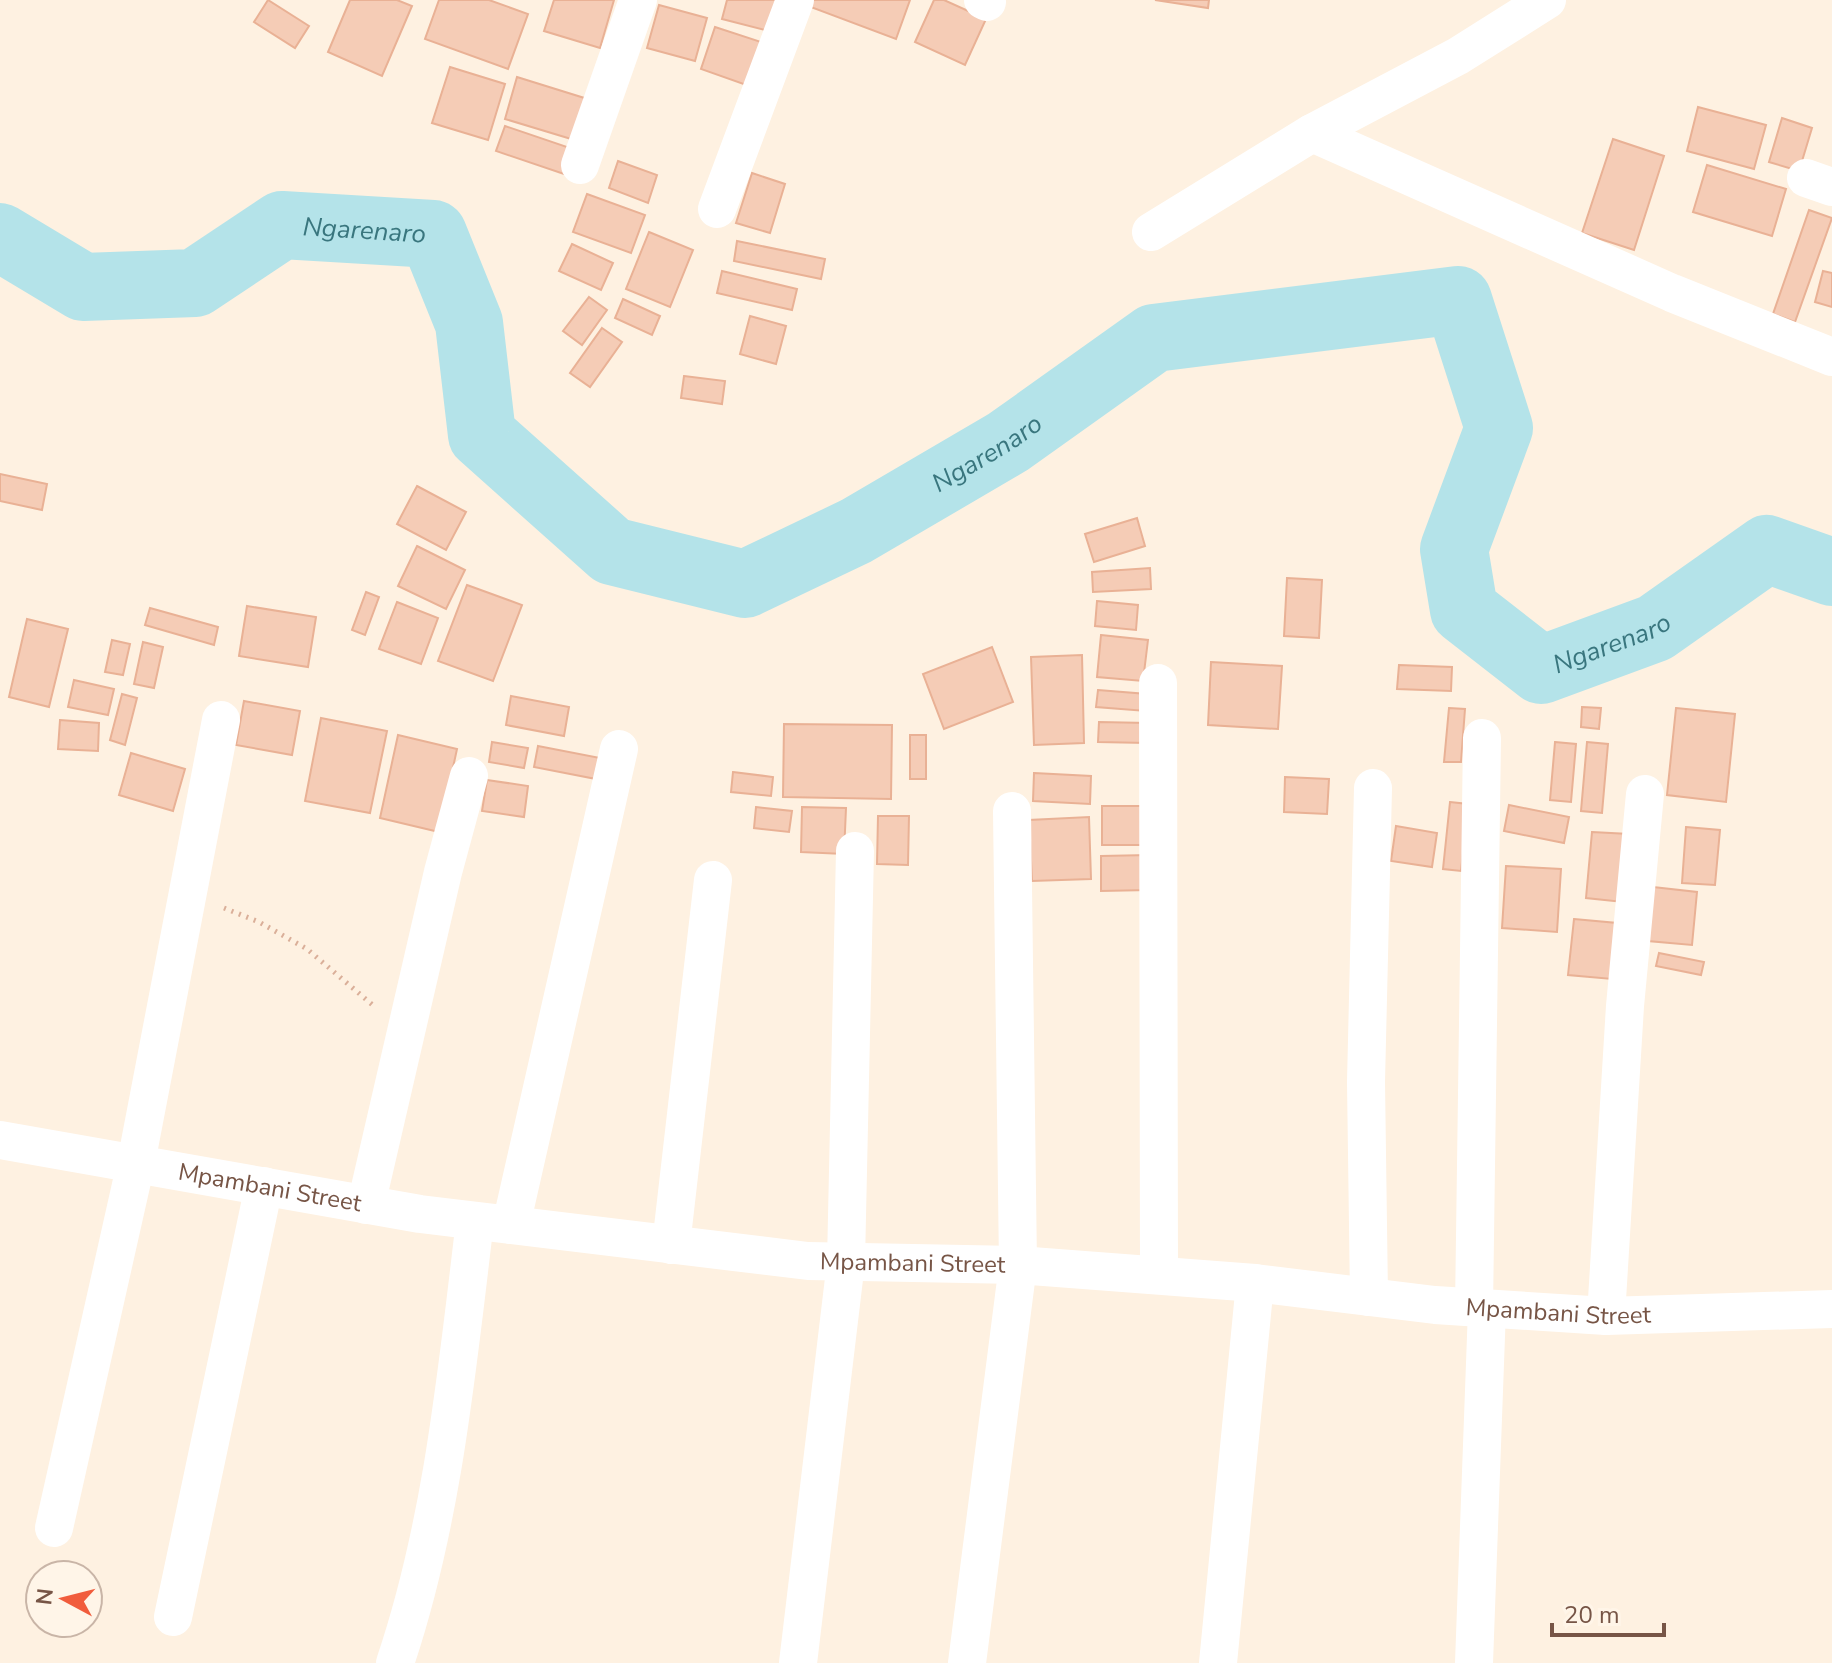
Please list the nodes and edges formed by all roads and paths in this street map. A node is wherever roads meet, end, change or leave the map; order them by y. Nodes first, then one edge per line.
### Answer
1 (638, 0) edge
2 (795, 0) edge
3 (1547, 0) edge
4 (1312, 133) junction
5 (580, 165) dead end
6 (717, 209) dead end
7 (1151, 232) dead end
8 (1832, 357) edge
9 (1158, 683) dead end
10 (221, 720) dead end
11 (1482, 738) dead end
12 (619, 749) dead end
13 (469, 776) dead end
14 (1373, 788) dead end
15 (1645, 794) dead end
16 (1012, 811) dead end
17 (855, 851) dead end
18 (713, 880) dead end
19 (188, 894) junction
20 (406, 1033) junction
21 (0, 1140) edge
22 (136, 1163) junction
23 (264, 1186) junction
24 (366, 1205) junction
25 (493, 1223) junction
26 (671, 1245) junction
27 (846, 1262) junction
28 (1018, 1265) junction
29 (1159, 1275) junction
30 (1255, 1283) junction
31 (1369, 1297) junction
32 (1480, 1308) junction
33 (1832, 1309) edge
34 (1606, 1316) junction
35 (54, 1528) dead end
36 (173, 1617) dead end
37 (395, 1663) edge
38 (798, 1663) edge
39 (967, 1663) edge
40 (1218, 1663) edge
41 (1474, 1663) edge

1 - 5 street
2 - 6 street
3 - 4 street
4 - 7 street
4 - 8 street
9 - 29 street
10 - 19 street
11 - 32 street
12 - 25 street
13 - 20 street
14 - 31 street
15 - 34 street
16 - 28 street
17 - 27 street
18 - 26 street
19 - 20 path
19 - 22 street
20 - 24 street
21 - 22 street, Mpambani Street
22 - 23 street, Mpambani Street
22 - 35 street
23 - 24 street, Mpambani Street
23 - 36 street
24 - 25 street, Mpambani Street
25 - 26 street, Mpambani Street
25 - 37 street
26 - 27 street, Mpambani Street
27 - 28 street, Mpambani Street
27 - 38 street
28 - 29 street, Mpambani Street
28 - 39 street
29 - 30 street, Mpambani Street
30 - 31 street, Mpambani Street
30 - 40 street
31 - 32 street, Mpambani Street
32 - 34 street, Mpambani Street
32 - 41 street
33 - 34 street, Mpambani Street

